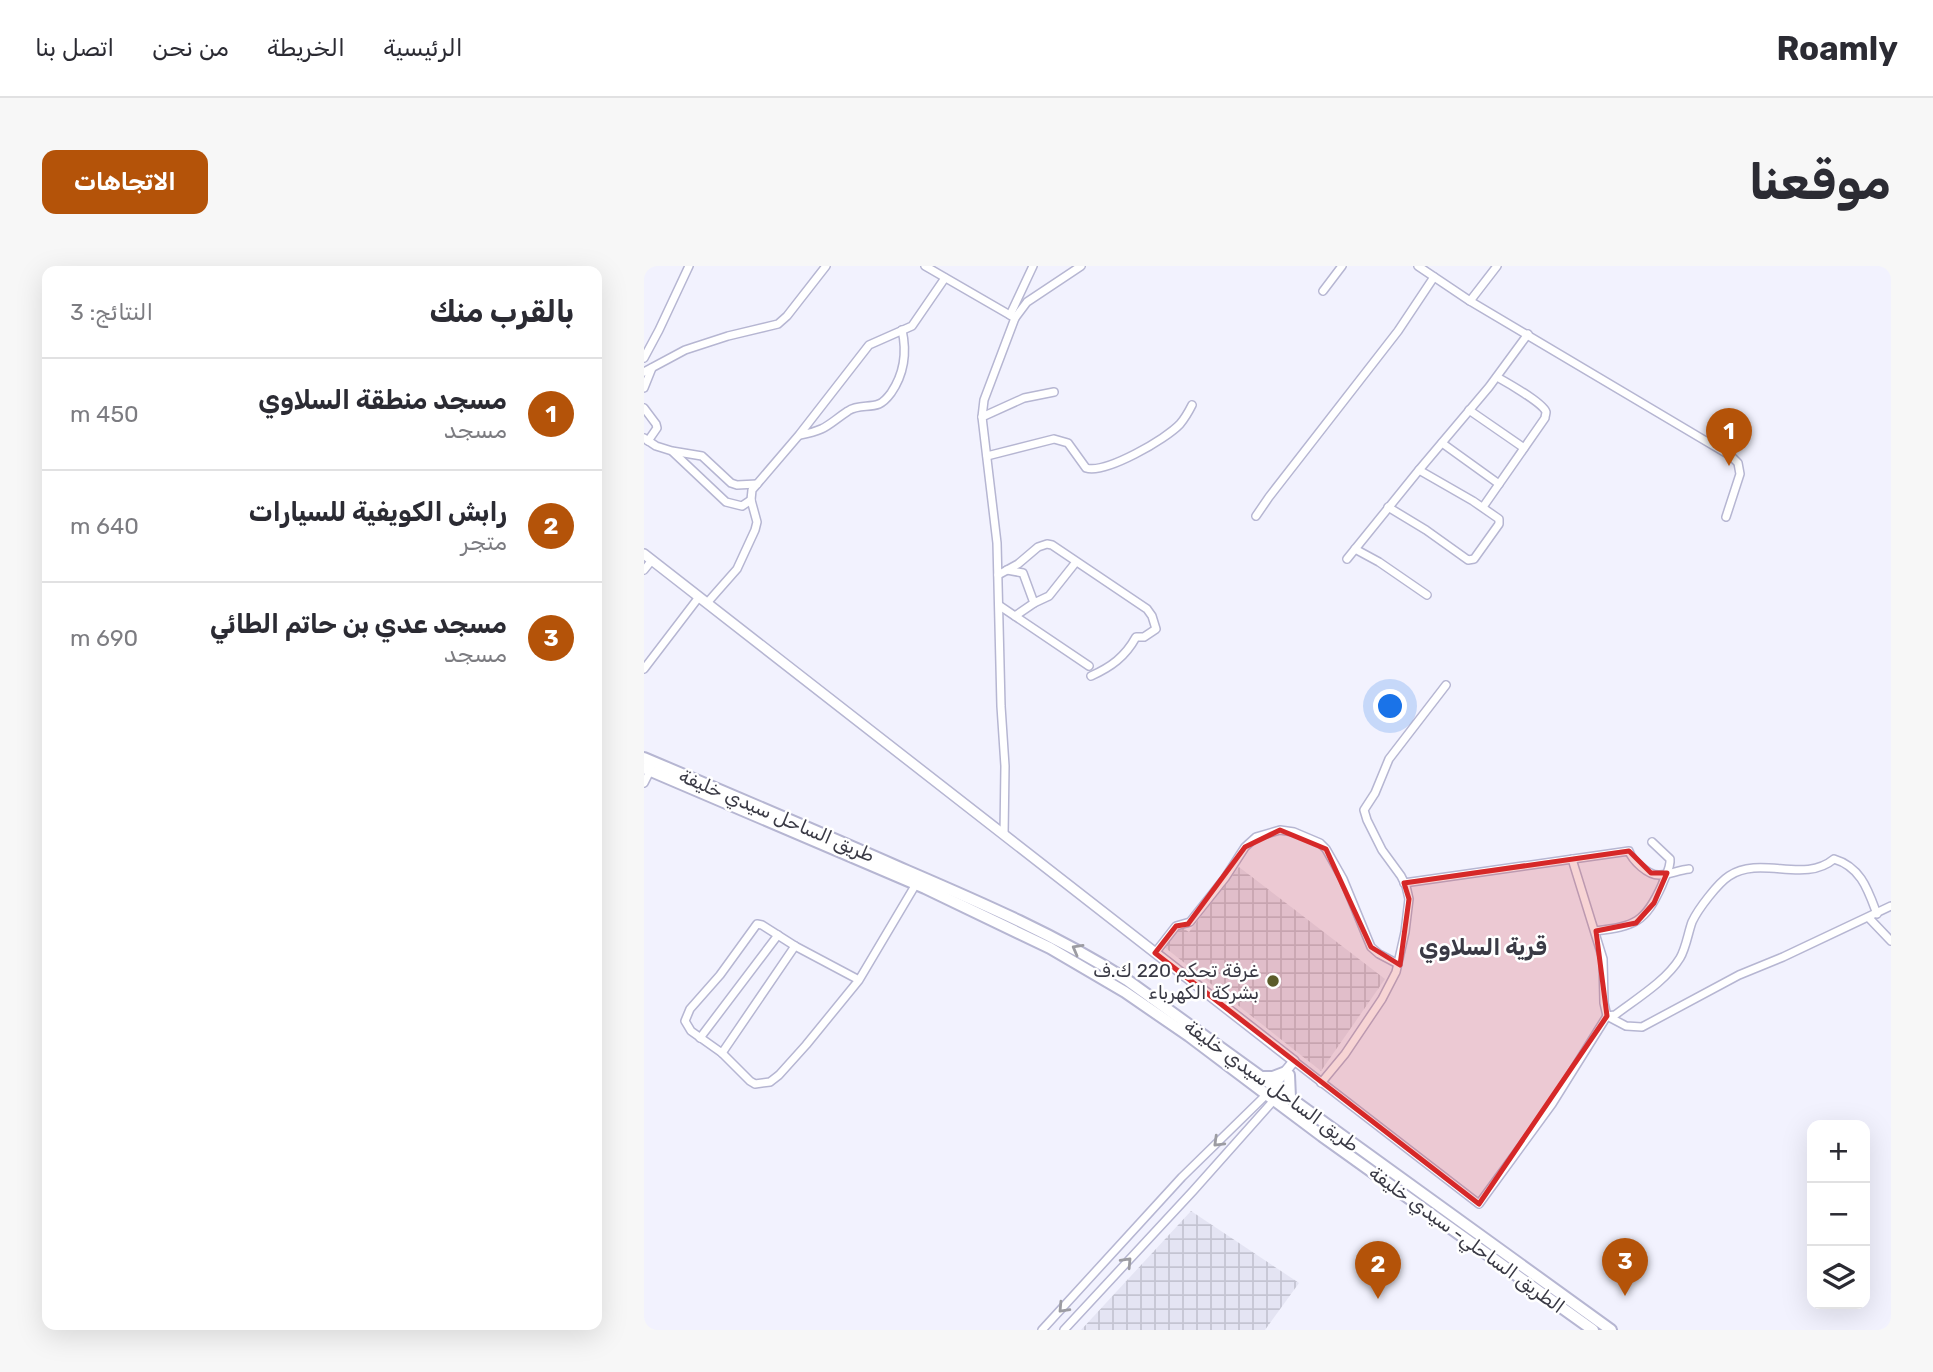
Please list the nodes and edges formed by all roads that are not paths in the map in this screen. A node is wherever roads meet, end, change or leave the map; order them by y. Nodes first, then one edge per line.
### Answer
1 (689, 266) edge
2 (826, 266) edge
3 (925, 266) edge
4 (1033, 266) edge
5 (1081, 266) edge
6 (1342, 266) edge
7 (1418, 266) edge
8 (1497, 266) edge
9 (1434, 277) junction
10 (944, 278) junction
11 (1323, 291) dead end
12 (1470, 301) junction
13 (1013, 317) junction
14 (902, 330) junction
15 (1528, 334) junction
16 (644, 358) edge
17 (648, 370) edge
18 (1497, 377) junction
19 (644, 388) edge
20 (1054, 392) dead end
21 (1192, 405) dead end
22 (644, 408) edge
23 (1469, 411) junction
24 (982, 417) junction
25 (799, 435) junction
26 (646, 440) edge
27 (1442, 443) junction
28 (1524, 448) junction
29 (672, 451) junction
30 (987, 456) junction
31 (1419, 470) junction
32 (757, 484) junction
33 (1499, 484) junction
34 (751, 500) junction
35 (1388, 507) junction
36 (1483, 507) junction
37 (1256, 516) dead end
38 (1726, 517) dead end
39 (1356, 549) junction
40 (648, 557) edge
41 (1347, 559) dead end
42 (1076, 562) junction
43 (644, 570) edge
44 (1007, 570) junction
45 (998, 575) junction
46 (1427, 596) dead end
47 (703, 600) junction
48 (1034, 603) junction
49 (1000, 606) junction
50 (1015, 615) junction
51 (1089, 666) dead end
52 (644, 669) edge
53 (1091, 676) dead end
54 (1446, 685) dead end
55 (644, 758) edge
56 (647, 769) edge
57 (644, 783) edge
58 (1004, 835) junction
59 (1652, 842) dead end
60 (1572, 859) junction
61 (1689, 869) dead end
62 (1667, 873) junction
63 (1404, 883) junction
64 (916, 884) junction
65 (1891, 906) edge
66 (1877, 914) junction
67 (1869, 918) junction
68 (1595, 931) junction
69 (778, 935) junction
70 (1891, 941) edge
71 (795, 946) junction
72 (1155, 953) junction
73 (1398, 964) junction
74 (859, 980) junction
75 (1607, 1016) junction
76 (700, 1038) junction
77 (722, 1053) junction
78 (1290, 1069) junction
79 (1262, 1077) junction
80 (1321, 1083) junction
81 (1277, 1094) junction
82 (1042, 1330) edge
83 (1064, 1330) edge
84 (1593, 1330) edge
85 (1611, 1330) edge

1 - 16 street
2 - 17 street
3 - 10 street
4 - 13 street
5 - 13 street
6 - 11 street
7 - 9 street
8 - 12 street
9 - 12 street
9 - 37 street
10 - 13 street
10 - 14 street
12 - 15 street
13 - 24 street
14 - 25 street
14 - 25 street
15 - 18 street
15 - 38 street
17 - 19 street
18 - 23 street
18 - 28 street
20 - 24 street
21 - 30 street
22 - 26 street
23 - 27 street
23 - 28 street
24 - 30 street
25 - 32 street
26 - 29 street
27 - 31 street
27 - 33 street
28 - 33 street
29 - 32 street
29 - 34 street
30 - 45 street
31 - 35 street
31 - 36 street
32 - 34 street
33 - 36 street
34 - 47 street
35 - 36 street
35 - 39 street
39 - 41 street
39 - 46 street
40 - 43 street
40 - 47 street
42 - 44 street
42 - 48 street
42 - 53 street
44 - 45 street
44 - 48 street
45 - 49 street
47 - 52 street
47 - 58 street
48 - 50 street
49 - 50 street
49 - 58 street
50 - 51 street
54 - 63 street
79 -> 55 highway, طريق الساحل سيدي خليفة
56 - 57 street
56 - 64 highway, الطريق الساحلي- سيدي خليفة
58 - 72 street
59 - 62 street
60 - 62 street
60 - 63 street
60 - 68 street
61 - 62 street
62 - 68 street
63 - 73 street
64 - 74 street
64 - 81 highway, الطريق الساحلي- سيدي خليفة
65 - 66 street
66 - 67 street
66 - 75 street
67 - 70 street
67 - 75 street
68 - 75 street
69 - 71 street
69 - 76 street
69 - 76 street
71 - 74 street
71 - 77 street
72 - 73 street
72 - 78 street
73 - 80 street
74 - 77 street
75 - 80 street
76 - 77 street
78 - 79 highway
78 - 80 street
78 - 81 highway
78 - 81 street
79 - 81 highway, طريق الساحل سيدي خليفة
81 -> 82 street
83 -> 81 street
81 - 84 highway, الطريق الساحلي- سيدي خليفة
81 - 85 highway, طريق الساحل سيدي خليفة

